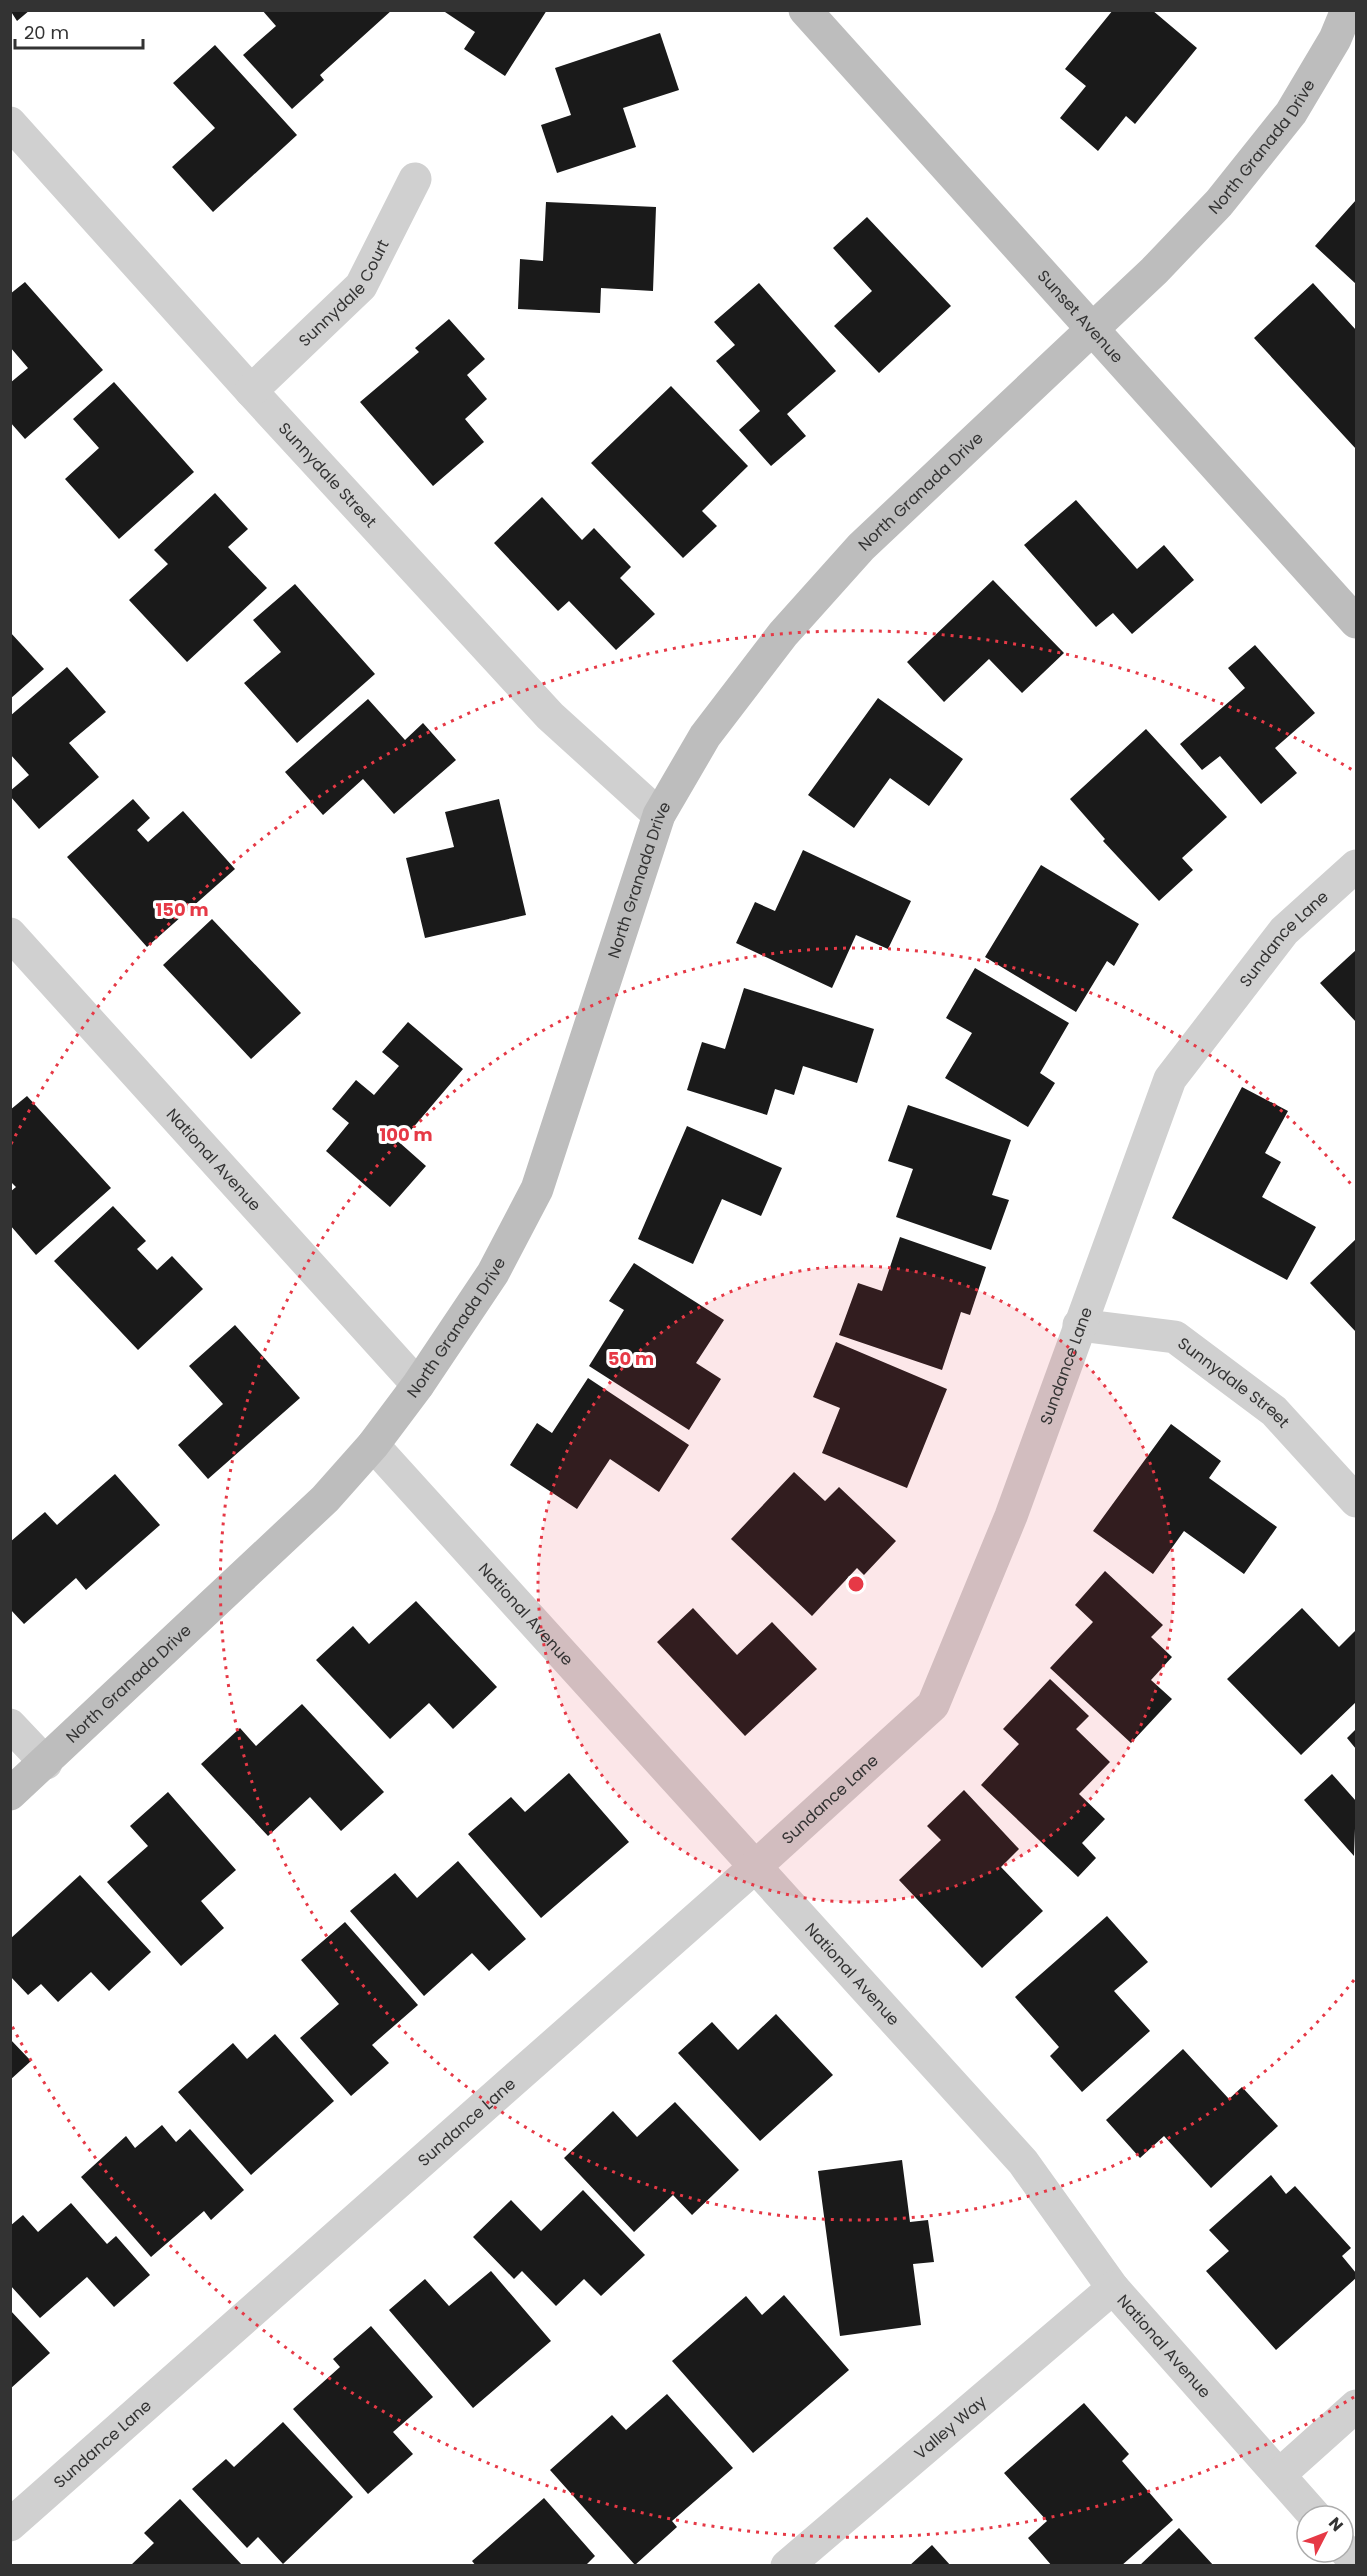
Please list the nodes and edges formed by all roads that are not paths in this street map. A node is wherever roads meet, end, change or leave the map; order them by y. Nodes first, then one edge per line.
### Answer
1 (805, 10) edge
2 (1347, 10) edge
3 (10, 123) edge
4 (415, 179) dead end
5 (1091, 327) junction
6 (251, 391) junction
7 (1356, 622) edge
8 (658, 815) junction
9 (1356, 866) edge
10 (10, 934) edge
11 (1079, 1325) junction
12 (418, 1385) junction
13 (373, 1445) junction
14 (1356, 1501) edge
15 (10, 1725) edge
16 (46, 1763) junction
17 (10, 1794) edge
18 (756, 1866) junction
19 (1113, 2288) junction
20 (1356, 2406) edge
21 (1280, 2475) junction
22 (1305, 2504) edge
23 (10, 2525) edge
24 (787, 2565) edge

1 - 5 street, Sunset Avenue
2 - 5 street, North Granada Drive
3 - 6 street, Sunnydale Street
4 - 6 street, Sunnydale Court
5 - 7 street, Sunset Avenue
5 - 8 street, North Granada Drive
6 - 8 street, Sunnydale Street
8 - 12 street, North Granada Drive
9 - 11 street, Sundance Lane
10 - 12 street, National Avenue
11 - 14 street, Sunnydale Street
11 - 18 street, Sundance Lane
12 - 13 street, North Granada Drive
13 - 16 street, North Granada Drive
13 - 18 street, National Avenue
15 - 16 street
16 - 17 street, North Granada Drive
18 - 19 street, National Avenue
18 - 23 street, Sundance Lane
19 - 21 street, National Avenue
19 - 24 street, Valley Way
20 - 21 street
21 - 22 street, National Avenue

